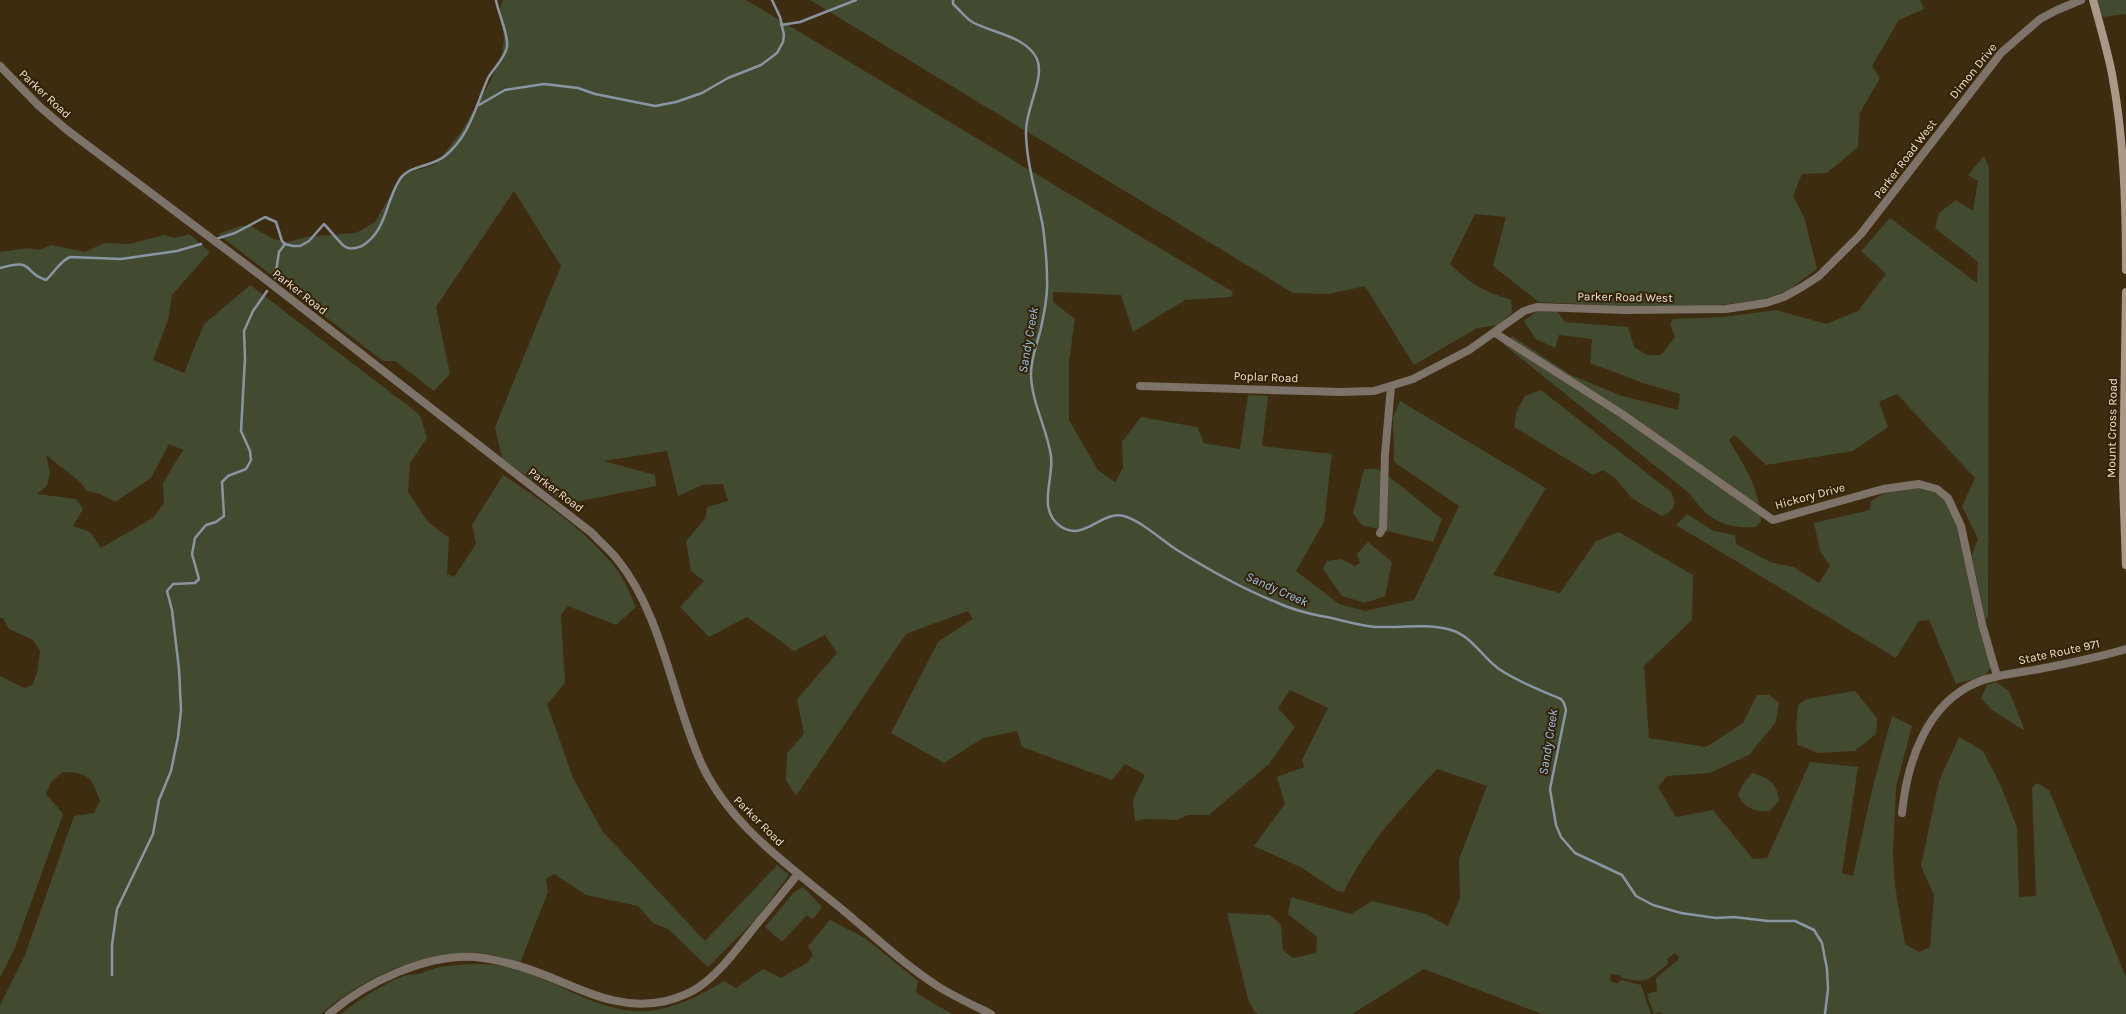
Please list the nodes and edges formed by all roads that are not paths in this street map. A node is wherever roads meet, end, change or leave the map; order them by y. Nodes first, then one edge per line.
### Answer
1 (2081, 0) edge
2 (2093, 0) edge
3 (0, 66) edge
4 (1948, 123) joint
5 (2126, 270) edge
6 (2126, 292) edge
7 (1495, 333) junction
8 (1140, 386) dead end
9 (1391, 387) junction
10 (2125, 444) edge
11 (1380, 533) dead end
12 (2126, 565) edge
13 (2126, 649) edge
14 (1997, 676) junction
15 (1902, 813) dead end
16 (798, 874) junction
17 (329, 1014) edge
18 (991, 1014) edge

1 - 4 street, Dimon Drive
2 - 5 main road
3 - 16 street, Parker Road
4 - 7 street, Parker Road West
6 - 10 main road, Mount Cross Road
7 - 9 street, Parker Road West
7 - 14 street, Hickory Drive
8 - 9 street, Poplar Road
9 - 11 street
10 - 12 main road, Mount Cross Road
13 - 14 street, State Route 971
14 - 15 street, State Route 971
16 - 17 street
16 - 18 street, Parker Road

